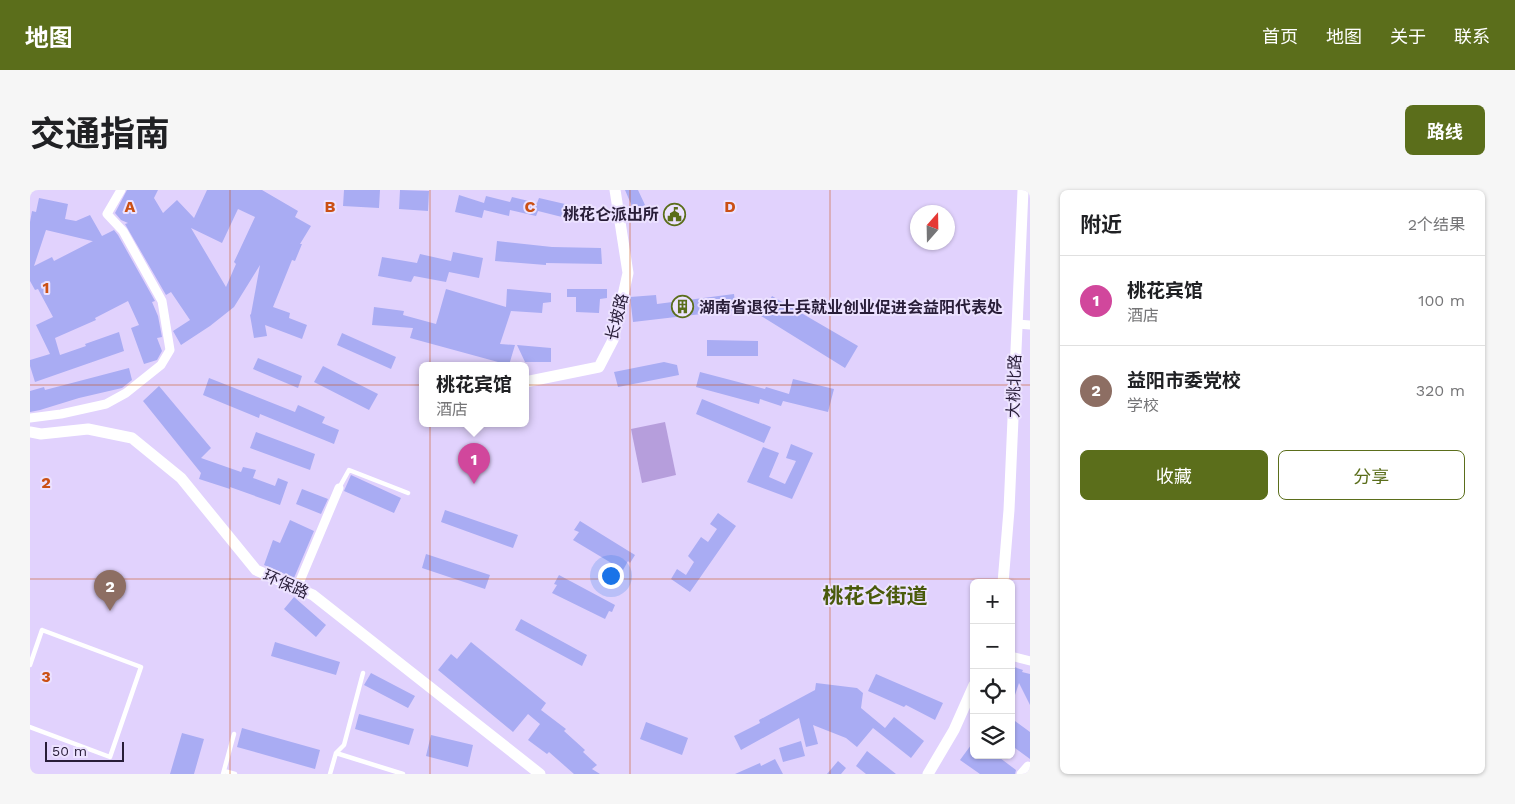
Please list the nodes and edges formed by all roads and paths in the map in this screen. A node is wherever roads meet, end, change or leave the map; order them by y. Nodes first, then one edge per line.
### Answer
1 (120, 190) edge
2 (615, 190) edge
3 (1025, 195) edge
4 (1017, 324) junction
5 (1030, 325) edge
6 (529, 381) edge
7 (30, 418) edge
8 (30, 432) edge
9 (339, 488) joint
10 (408, 493) dead end
11 (1002, 579) edge
12 (297, 588) junction
13 (1015, 657) edge
14 (1030, 661) edge
15 (30, 664) edge
16 (363, 673) dead end
17 (970, 694) edge
18 (30, 727) edge
19 (234, 734) dead end
20 (336, 754) junction
21 (1028, 766) dead end
22 (223, 772) edge
23 (235, 774) edge
24 (330, 774) edge
25 (403, 774) edge
26 (540, 774) edge
27 (928, 774) edge
28 (1021, 774) edge

1 - 7 street
2 - 6 street, 长坡路
3 - 4 street, 大桃北路
4 - 5 street
4 - 11 street, 大桃北路
8 - 12 street, 环保路
9 - 10 lane
9 - 12 street
12 - 26 street, 环保路
13 - 14 street
15 - 18 lane
16 - 20 lane
17 - 27 street
19 - 22 lane
20 - 24 lane
20 - 25 lane
21 - 28 street
22 - 23 lane

